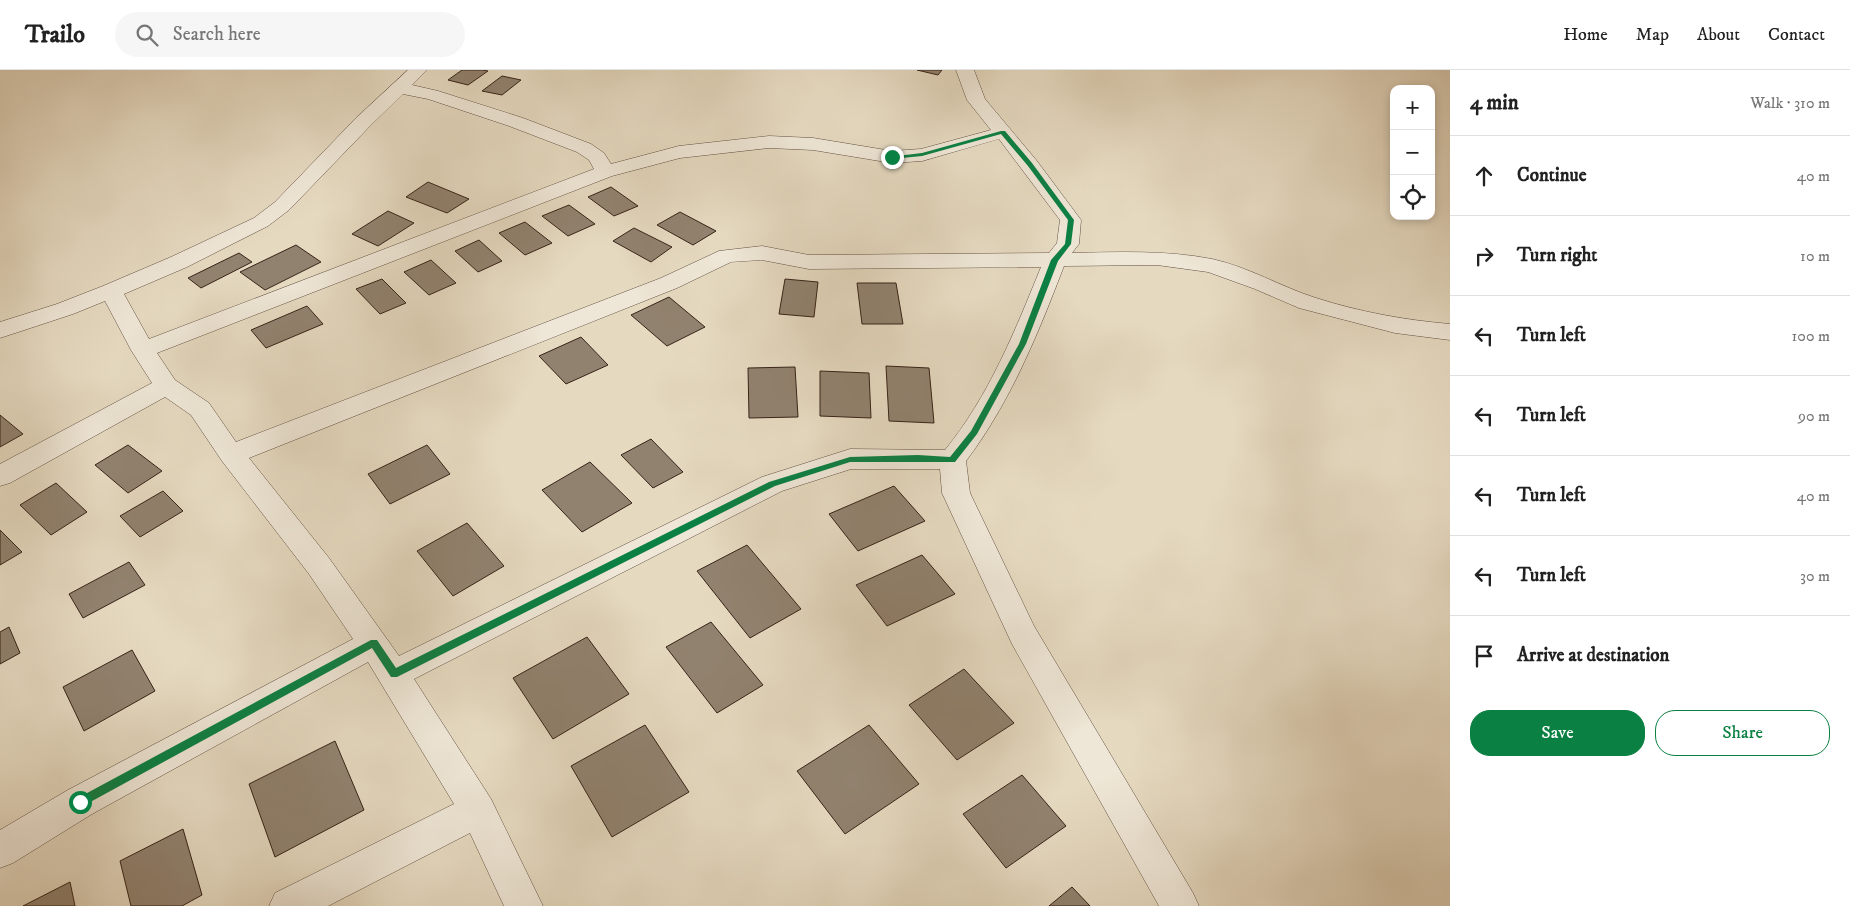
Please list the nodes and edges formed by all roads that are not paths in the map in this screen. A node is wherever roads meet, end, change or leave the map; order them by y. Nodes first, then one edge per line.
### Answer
1 (418, 70) edge
2 (965, 70) edge
3 (399, 88) junction
4 (1003, 132) junction
5 (605, 172) junction
6 (1055, 260) junction
7 (112, 291) junction
8 (0, 330) edge
9 (1450, 332) edge
10 (143, 350) junction
11 (166, 386) junction
12 (231, 454) junction
13 (952, 460) junction
14 (0, 476) edge
15 (374, 643) junction
16 (394, 674) junction
17 (478, 811) junction
18 (0, 850) edge
19 (288, 906) edge
20 (524, 906) edge
21 (1180, 906) edge

1 - 3 street
2 - 4 street
3 - 5 street
3 - 7 street
4 - 5 street
4 - 6 street
5 - 10 street
6 - 9 street
6 - 12 street
6 - 13 street
7 - 8 street
7 - 10 street
10 - 11 street
11 - 12 street
11 - 14 street
12 - 15 street
13 - 16 street
13 - 21 street
15 - 16 street
15 - 18 street
16 - 17 street
17 - 19 street
17 - 20 street

